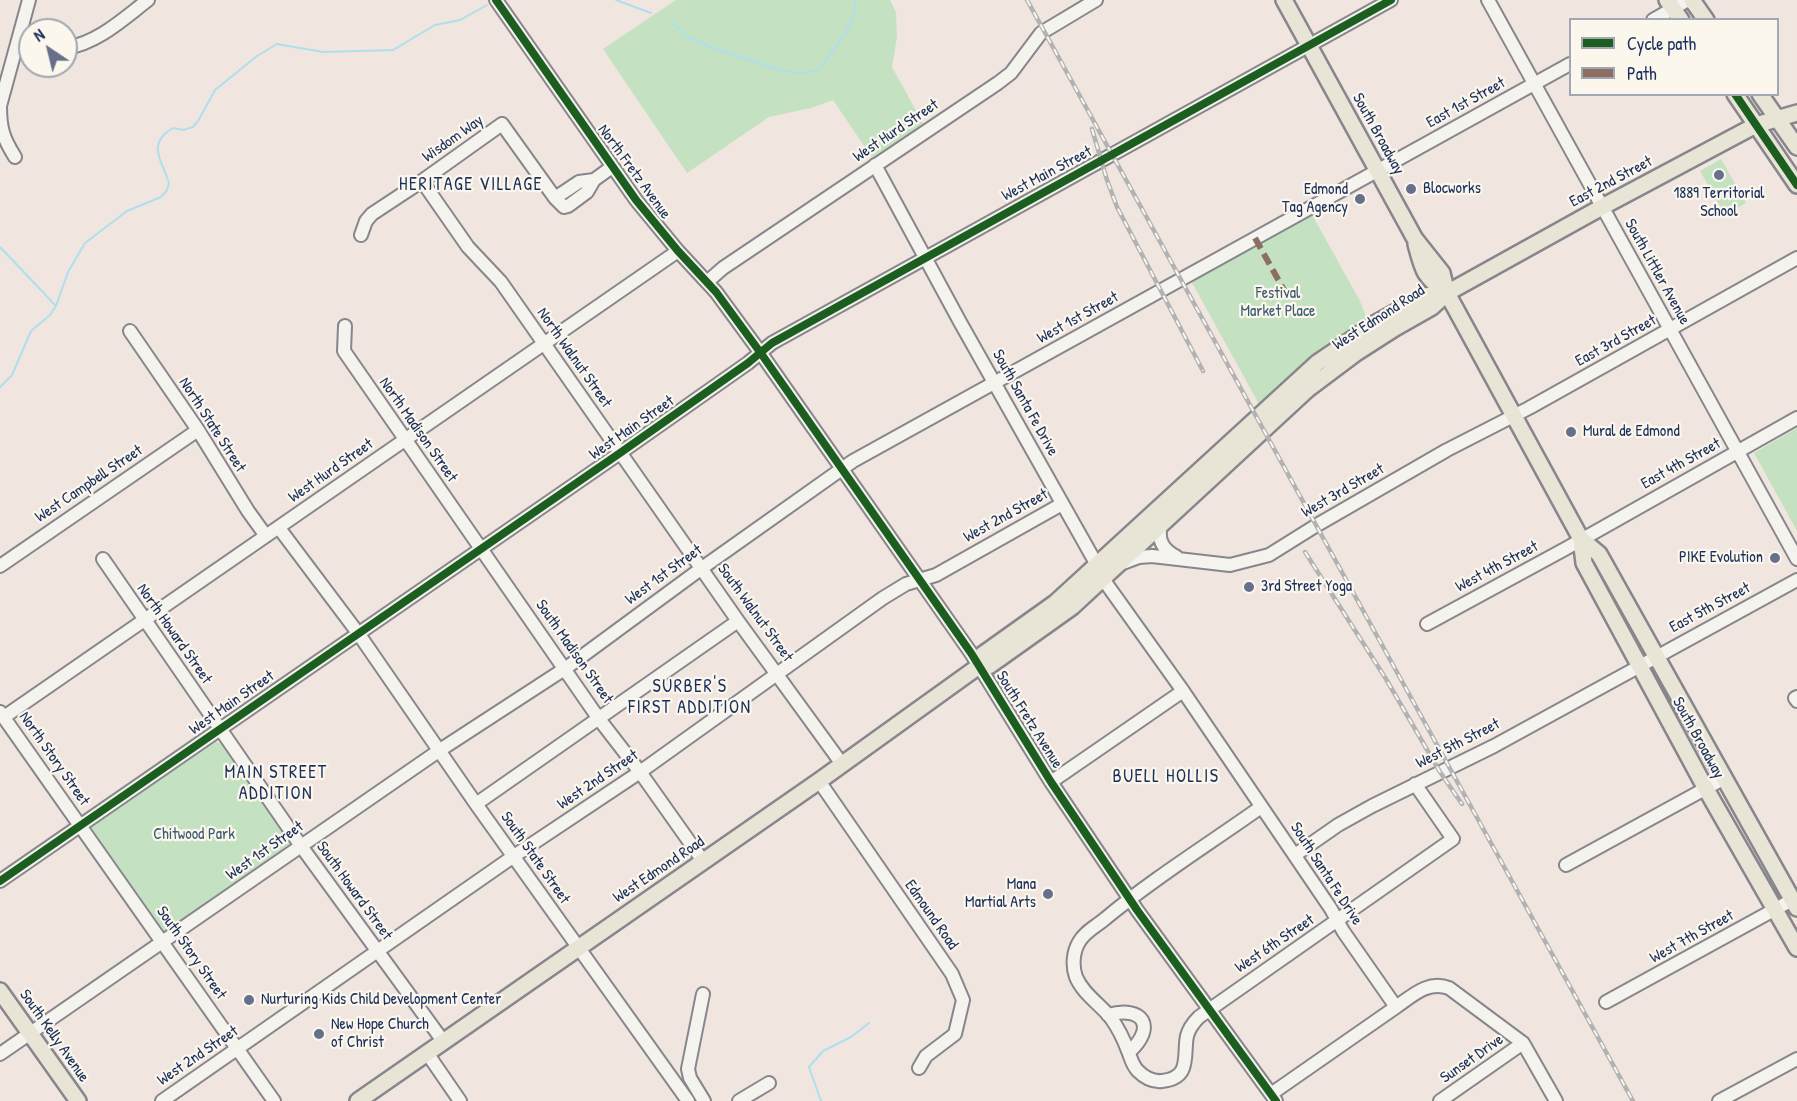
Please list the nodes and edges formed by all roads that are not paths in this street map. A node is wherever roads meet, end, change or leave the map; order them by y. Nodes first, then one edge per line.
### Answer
1 (29, 0) edge
2 (148, 0) edge
3 (496, 0) edge
4 (1096, 0) edge
5 (1284, 0) edge
6 (1391, 0) edge
7 (1488, 0) edge
8 (1690, 0) edge
9 (1674, 9) edge
10 (27, 18) edge
11 (1657, 18) edge
12 (1704, 18) edge
13 (78, 46) edge
14 (1309, 46) junction
15 (18, 60) edge
16 (1569, 65) edge
17 (1535, 84) junction
18 (1736, 96) edge
19 (1761, 96) edge
20 (1797, 113) edge
21 (1777, 119) junction
22 (1756, 125) junction
23 (1797, 147) edge
24 (15, 157) dead end
25 (875, 165) junction
26 (612, 167) junction
27 (1377, 171) junction
28 (422, 181) junction
29 (1797, 185) edge
30 (1602, 207) junction
31 (361, 235) dead end
32 (678, 251) junction
33 (925, 257) junction
34 (1797, 258) edge
35 (707, 282) junction
36 (1447, 293) junction
37 (345, 326) dead end
38 (1670, 330) junction
39 (129, 331) dead end
40 (543, 344) junction
41 (760, 352) junction
42 (994, 382) junction
43 (1514, 415) junction
44 (1797, 418) edge
45 (198, 430) junction
46 (404, 440) junction
47 (1738, 451) junction
48 (620, 453) junction
49 (842, 470) junction
50 (1062, 504) junction
51 (1161, 525) junction
52 (279, 528) junction
53 (266, 536) junction
54 (1581, 539) junction
55 (481, 549) junction
56 (1797, 558) edge
57 (103, 559) dead end
58 (1181, 559) junction
59 (0, 566) edge
60 (1116, 566) junction
61 (702, 568) junction
62 (1100, 572) junction
63 (919, 580) junction
64 (1797, 580) edge
65 (144, 621) junction
66 (738, 621) junction
67 (1427, 624) dead end
68 (358, 633) junction
69 (1655, 656) junction
70 (979, 666) junction
71 (1639, 666) junction
72 (566, 668) junction
73 (778, 673) junction
74 (1184, 691) junction
75 (2, 714) edge
76 (599, 718) junction
77 (219, 728) junction
78 (440, 750) junction
79 (842, 764) junction
80 (640, 771) junction
81 (1723, 779) junction
82 (819, 781) junction
83 (1052, 782) junction
84 (1415, 784) junction
85 (1706, 789) junction
86 (476, 804) junction
87 (1261, 807) junction
88 (80, 825) junction
89 (301, 846) junction
90 (1295, 855) junction
91 (514, 856) junction
92 (703, 861) junction
93 (1566, 865) dead end
94 (0, 880) edge
95 (1131, 899) junction
96 (1795, 904) edge
97 (1776, 910) junction
98 (1338, 921) junction
99 (162, 942) junction
100 (578, 947) junction
101 (1797, 948) edge
102 (378, 951) junction
103 (0, 991) edge
104 (703, 994) dead end
105 (1606, 1002) dead end
106 (1396, 1007) junction
107 (1209, 1010) junction
108 (1108, 1015) junction
109 (30, 1033) junction
110 (443, 1041) junction
111 (1523, 1043) junction
112 (239, 1049) junction
113 (1129, 1052) junction
114 (427, 1053) junction
115 (0, 1054) edge
116 (1797, 1059) edge
117 (919, 1068) dead end
118 (769, 1083) dead end
119 (1273, 1098) edge
120 (78, 1101) edge
121 (162, 1101) edge
122 (274, 1101) edge
123 (358, 1101) edge
124 (460, 1101) edge
125 (688, 1101) edge
126 (704, 1101) edge
127 (739, 1101) edge
128 (1440, 1101) edge
129 (1556, 1101) edge
130 (1719, 1101) edge

1 - 10 street
2 - 13 street
3 - 26 street, North Fretz Avenue
4 - 25 street, West Hurd Street
5 - 14 main road, South Broadway
6 - 14 street, West Main Street
7 - 17 street, South Littler Avenue
8 - 9 street
8 - 12 main road
9 - 11 street
14 - 27 main road, South Broadway
14 - 33 street, West Main Street
15 - 24 street
16 - 17 street, East 1st Street
17 - 27 street, East 1st Street
17 - 30 street, South Littler Avenue
18 - 22 main road
19 - 21 main road
20 - 21 main road, East 2nd Street
21 - 22 main road, East 2nd Street
21 - 23 main road
22 - 29 main road
22 - 30 main road, East 2nd Street
25 - 33 street, South Santa Fe Drive
25 - 35 street, West Hurd Street
26 - 28 street, Wisdom Way
26 - 32 street, North Fretz Avenue
27 - 36 main road, South Broadway
27 - 42 street, West 1st Street
28 - 31 street, Wisdom Way
28 - 40 street, North Walnut Street
30 - 36 main road, East 2nd Street
30 - 38 street, South Littler Avenue
32 - 35 street, North Fretz Avenue
32 - 40 street, West Hurd Street
33 - 41 street, West Main Street
33 - 42 street, South Santa Fe Drive
34 - 38 street, East 3rd Street
35 - 41 street, North Fretz Avenue
36 - 43 main road, South Broadway
36 - 51 main road, West Edmond Road
36 - 62 main road, West Edmond Road
37 - 46 street, North Madison Street
38 - 43 street, East 3rd Street
38 - 47 street, South Littler Avenue
39 - 45 street, North State Street
40 - 46 street, West Hurd Street
40 - 48 street, North Walnut Street
41 - 48 street, West Main Street
41 - 49 street, South Fretz Avenue
42 - 49 street, West 1st Street
42 - 50 street, South Santa Fe Drive
43 - 54 main road, South Broadway
43 - 58 street, West 3rd Street
44 - 47 street, East 4th Street
45 - 53 street, North State Street
45 - 59 street, West Campbell Street
46 - 52 street, West Hurd Street
46 - 55 street, North Madison Street
47 - 54 street, East 4th Street
47 - 56 street, South Littler Avenue
48 - 55 street, West Main Street
48 - 61 street, South Walnut Street
49 - 61 street, West 1st Street
49 - 63 street, South Fretz Avenue
50 - 62 street, South Santa Fe Drive
50 - 63 street, West 2nd Street
51 - 58 street
51 - 60 main road, West Edmond Road
52 - 53 street, West Hurd Street
52 - 68 street
53 - 65 street, West Hurd Street
54 - 67 street, West 4th Street
54 - 69 main road, South Broadway
54 - 71 main road, South Broadway
55 - 68 street, West Main Street
55 - 72 street, South Madison Street
57 - 65 street, North Howard Street
58 - 60 street, West 3rd Street
60 - 62 main road, West Edmond Road
61 - 66 street, South Walnut Street
61 - 72 street, West 1st Street
62 - 70 main road, West Edmond Road
62 - 74 street, South Santa Fe Drive
63 - 70 street, South Fretz Avenue
63 - 73 street, West 2nd Street
64 - 69 street, East 5th Street
65 - 75 street, West Hurd Street
65 - 77 street, North Howard Street
66 - 73 street, South Walnut Street
66 - 76 street
68 - 77 street, West Main Street
68 - 78 street, South State Street
69 - 71 street, East 5th Street
69 - 81 main road, South Broadway
70 - 79 main road, West Edmond Road
70 - 83 street, South Fretz Avenue
71 - 84 street, West 5th Street
71 - 85 main road, South Broadway
72 - 76 street, South Madison Street
72 - 78 street, West 1st Street
73 - 79 street, South Walnut Street
73 - 80 street, West 2nd Street
74 - 83 street
74 - 87 street, South Santa Fe Drive
75 - 88 street, North Story Street
76 - 80 street, South Madison Street
76 - 86 street
77 - 88 street, West Main Street
77 - 89 street, South Howard Street
78 - 86 street, South State Street
78 - 89 street, West 1st Street
79 - 82 main road, West Edmond Road
80 - 91 street, West 2nd Street
80 - 92 street, South Madison Street
81 - 85 street
81 - 96 main road, South Broadway
82 - 92 main road, West Edmond Road
82 - 117 street, Edmound Road
83 - 95 street, South Fretz Avenue
84 - 90 street, West 5th Street
84 - 98 street, West 6th Street
85 - 93 street
85 - 97 main road, South Broadway
86 - 91 street, South State Street
87 - 90 street, South Santa Fe Drive
87 - 95 street
88 - 94 street, West Main Street
88 - 99 street, South Story Street
89 - 99 street, West 1st Street
89 - 102 street, South Howard Street
90 - 98 street, South Santa Fe Drive
91 - 100 street, South State Street
91 - 102 street, West 2nd Street
92 - 100 main road, West Edmond Road
95 - 107 street, South Fretz Avenue
95 - 108 street
96 - 97 street, West 7th Street
97 - 101 main road, South Broadway
97 - 105 street, West 7th Street
98 - 106 street, South Santa Fe Drive
98 - 107 street, West 6th Street
99 - 109 street, West 1st Street
99 - 112 street, South Story Street
100 - 110 main road, West Edmond Road
100 - 125 street, South State Street
102 - 110 street, South Howard Street
102 - 112 street, West 2nd Street
103 - 109 main road, South Kelly Avenue
104 - 126 street
106 - 111 street
106 - 119 street
107 - 113 street, West 6th Street
107 - 119 street, South Fretz Avenue
108 - 113 street
108 - 113 street
109 - 115 street, West 1st Street
109 - 120 main road, South Kelly Avenue
110 - 114 main road, West Edmond Road
111 - 128 street, Sunset Drive
111 - 129 street
112 - 121 street, West 2nd Street
112 - 122 street, South Story Street
114 - 123 main road, West Edmond Road
114 - 124 street
116 - 130 street
118 - 127 street

